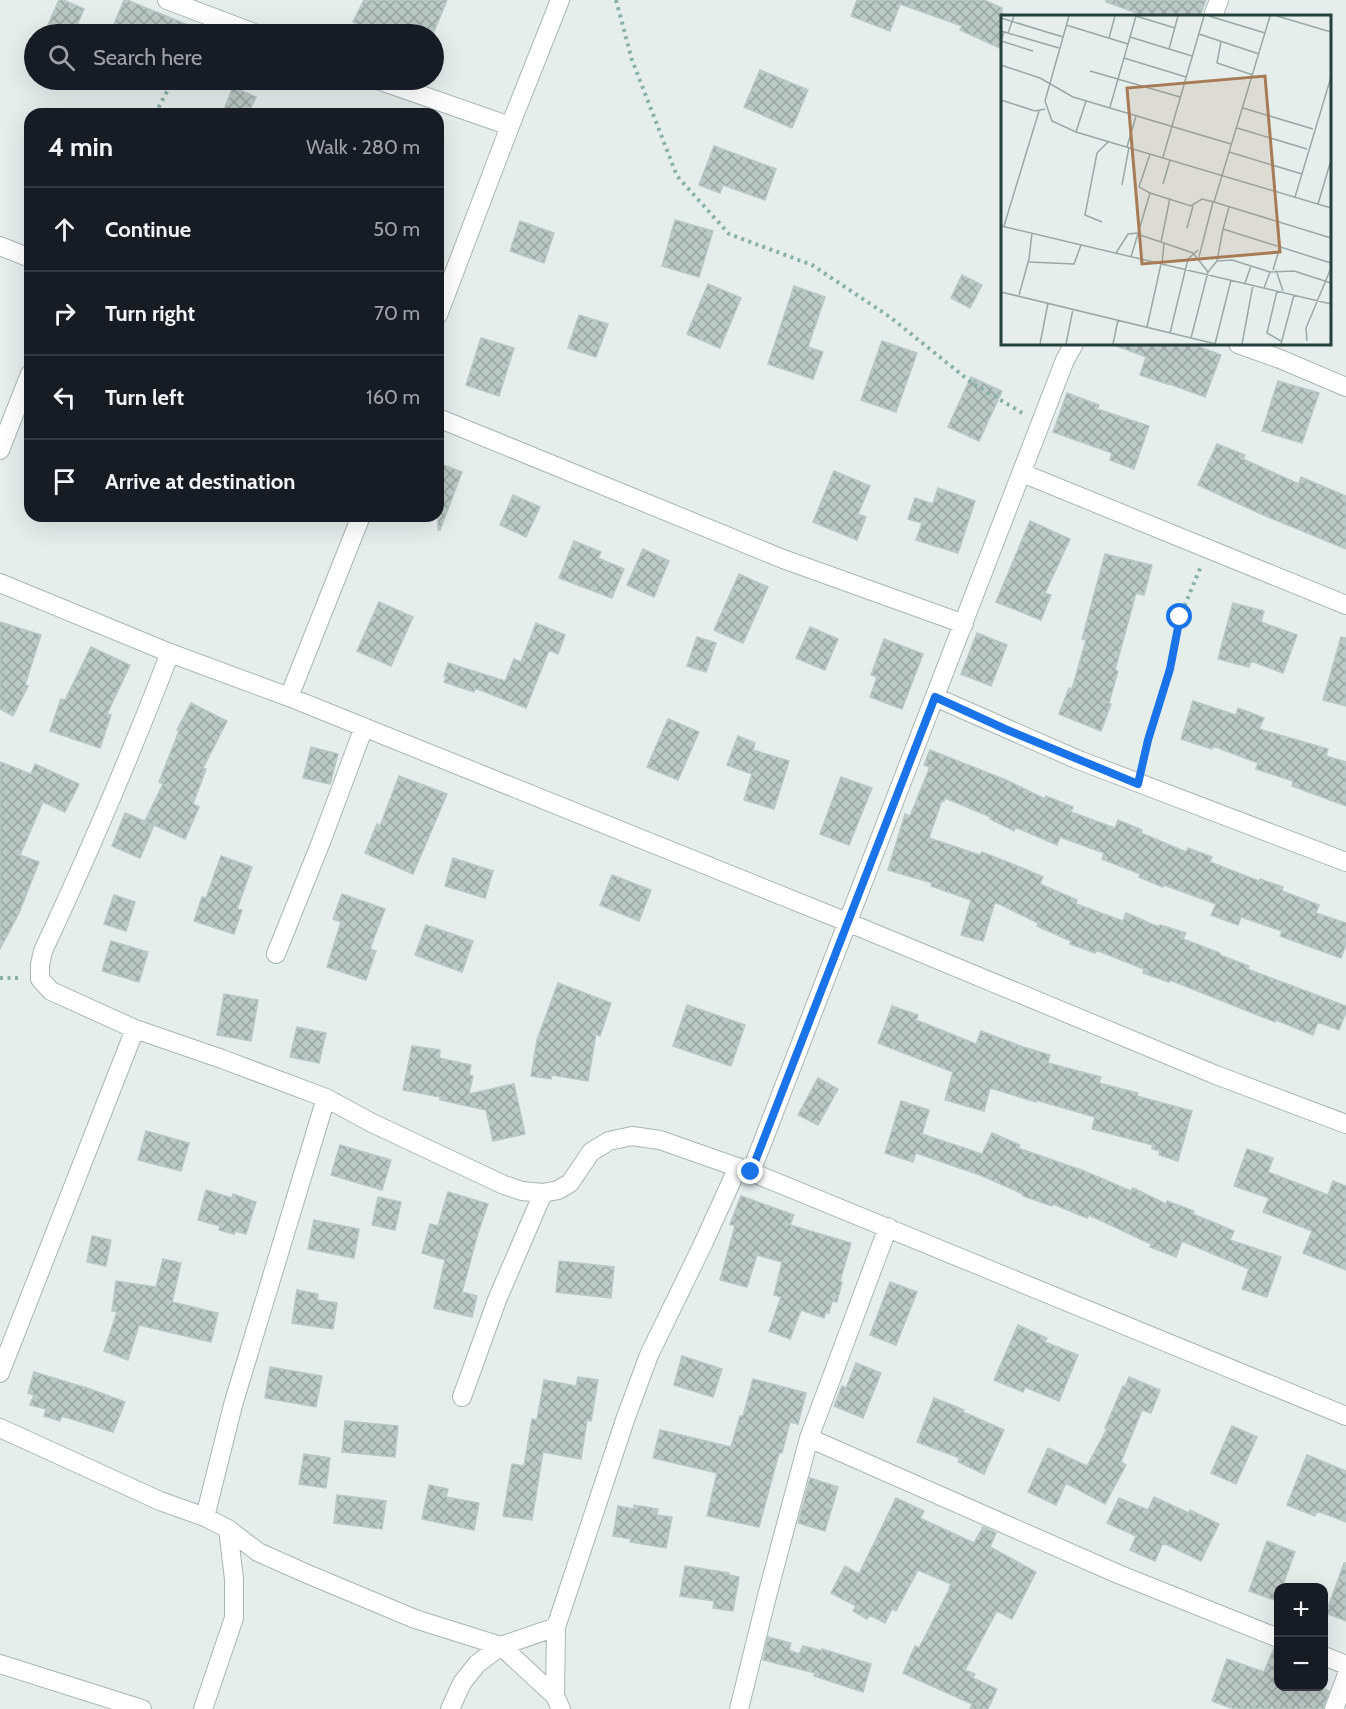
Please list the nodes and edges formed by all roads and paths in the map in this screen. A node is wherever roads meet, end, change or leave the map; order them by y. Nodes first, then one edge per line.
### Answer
1 (167, 0) edge
2 (560, 0) edge
3 (616, 0) edge
4 (1219, 0) edge
5 (1213, 15) edge
6 (231, 24) edge
7 (168, 90) edge
8 (407, 90) edge
9 (158, 108) edge
10 (510, 126) junction
11 (0, 246) edge
12 (24, 256) edge
13 (444, 299) edge
14 (1073, 345) edge
15 (1241, 345) edge
16 (1346, 387) edge
17 (24, 389) edge
18 (444, 420) edge
19 (1040, 424) junction
20 (0, 450) edge
21 (1022, 473) junction
22 (359, 522) edge
23 (1208, 548) junction
24 (0, 583) edge
25 (1346, 604) edge
26 (964, 624) junction
27 (170, 653) junction
28 (290, 697) junction
29 (935, 697) junction
30 (364, 727) junction
31 (1138, 784) junction
32 (1346, 862) edge
33 (847, 922) junction
34 (276, 954) dead end
35 (135, 1029) junction
36 (326, 1098) junction
37 (1346, 1124) edge
38 (744, 1170) junction
39 (543, 1193) junction
40 (888, 1227) junction
41 (0, 1373) edge
42 (462, 1397) dead end
43 (1346, 1416) edge
44 (0, 1428) edge
45 (809, 1438) junction
46 (204, 1517) junction
47 (228, 1529) junction
48 (556, 1627) junction
49 (1276, 1637) edge
50 (501, 1646) junction
51 (1328, 1658) edge
52 (0, 1664) edge
53 (1346, 1665) edge
54 (1346, 1677) edge
55 (558, 1702) edge
56 (142, 1709) edge
57 (203, 1709) edge
58 (450, 1709) edge
59 (739, 1709) edge
60 (1334, 1709) edge

1 - 6 street
2 - 10 street
3 - 19 path
4 - 5 street
7 - 9 path
8 - 10 street
10 - 13 street
11 - 12 street
14 - 19 street
15 - 16 street
17 - 20 street
18 - 26 street
19 - 21 street
21 - 23 street
21 - 26 street
22 - 28 street
23 - 25 street
23 - 31 path
24 - 27 street
26 - 29 street
27 - 28 street
27 - 35 street
28 - 30 street
29 - 31 street
29 - 33 street
30 - 33 street
30 - 34 street
31 - 32 street
33 - 37 street
33 - 38 street
35 - 36 street
35 - 41 street
36 - 39 street
36 - 46 street
38 - 39 street
38 - 40 street
38 - 48 street
39 - 42 street
40 - 43 street
40 - 45 street
44 - 46 street
45 - 49 street
45 - 59 street
46 - 47 street
47 - 50 street
47 - 57 street
48 - 50 street
48 - 55 street
50 - 55 street
50 - 58 street
51 - 53 street
52 - 56 street
54 - 60 street

